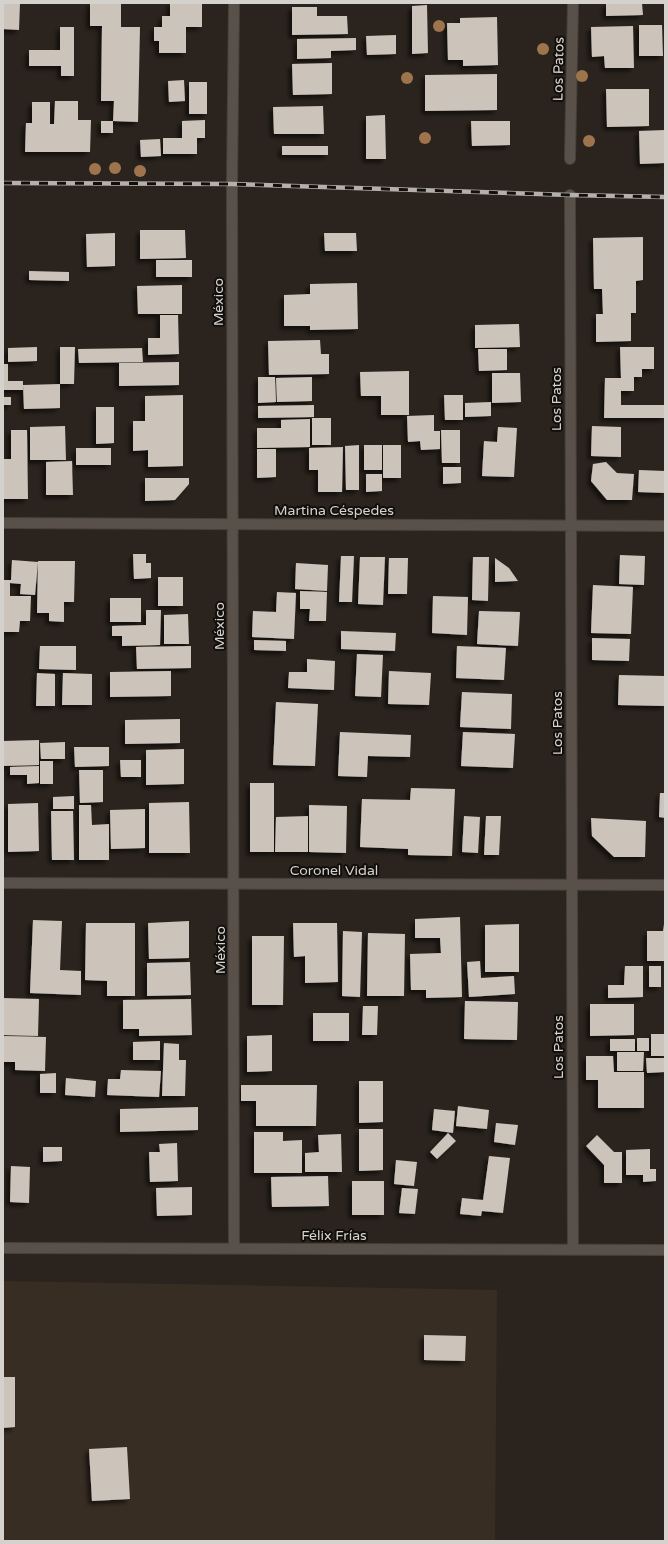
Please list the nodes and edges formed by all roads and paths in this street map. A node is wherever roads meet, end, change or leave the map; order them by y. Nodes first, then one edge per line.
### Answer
1 (234, 3) edge
2 (573, 3) edge
3 (570, 159) dead end
4 (570, 195) dead end
5 (3, 523) edge
6 (233, 524) junction
7 (571, 526) junction
8 (665, 526) edge
9 (3, 883) edge
10 (234, 884) junction
11 (571, 885) junction
12 (665, 885) edge
13 (3, 1248) edge
14 (234, 1248) junction
15 (573, 1250) junction
16 (665, 1250) edge

1 - 6 street, México
2 - 3 street, Los Patos
4 - 7 street, Los Patos
5 - 6 street, Martina Céspedes
6 - 7 street, Martina Céspedes
6 - 10 street, México
7 - 8 street, Martina Céspedes
7 - 11 street, Los Patos
9 - 10 street, Coronel Vidal
10 - 11 street, Coronel Vidal
10 - 14 street, México
11 - 12 street, Coronel Vidal
11 - 15 street, Los Patos
13 - 14 street, Félix Frías
14 - 15 street, Félix Frías
15 - 16 street, Félix Frías

